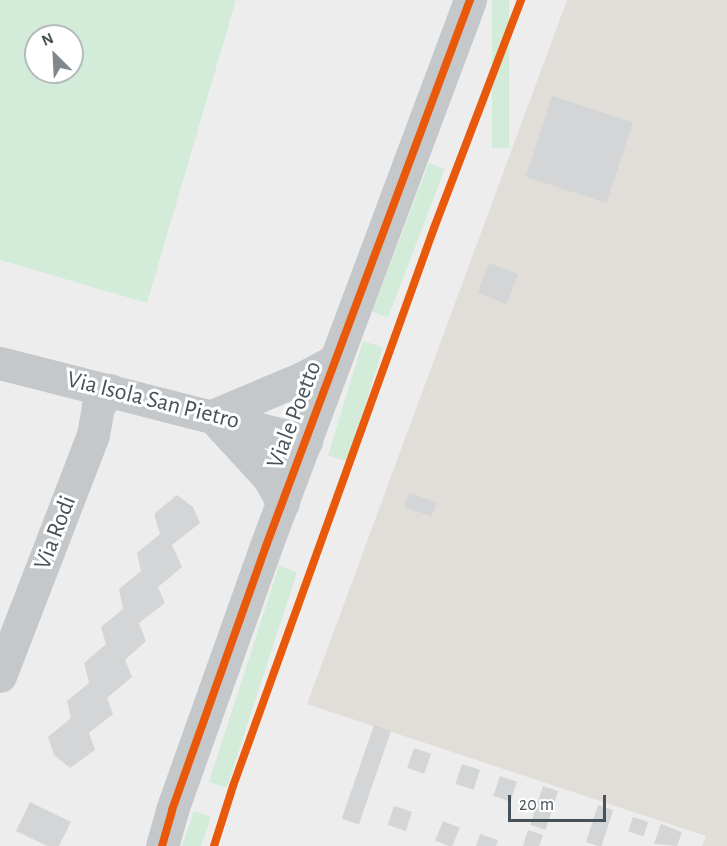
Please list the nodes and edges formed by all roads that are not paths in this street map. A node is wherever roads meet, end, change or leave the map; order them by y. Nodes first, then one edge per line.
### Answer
1 (470, 0) edge
2 (336, 360) junction
3 (0, 363) edge
4 (110, 390) junction
5 (212, 416) junction
6 (306, 441) junction
7 (283, 503) junction
8 (3, 662) edge
9 (162, 846) edge

1 - 2 street, Viale Poetto
2 - 5 street
2 - 6 street, Viale Poetto
3 - 4 street, Via Isola San Pietro
4 - 5 street, Via Isola San Pietro
4 - 8 street, Via Rodi
5 - 6 street, Via Isola San Pietro
5 - 7 street
6 - 7 street, Viale Poetto
7 - 9 street, Viale Poetto

